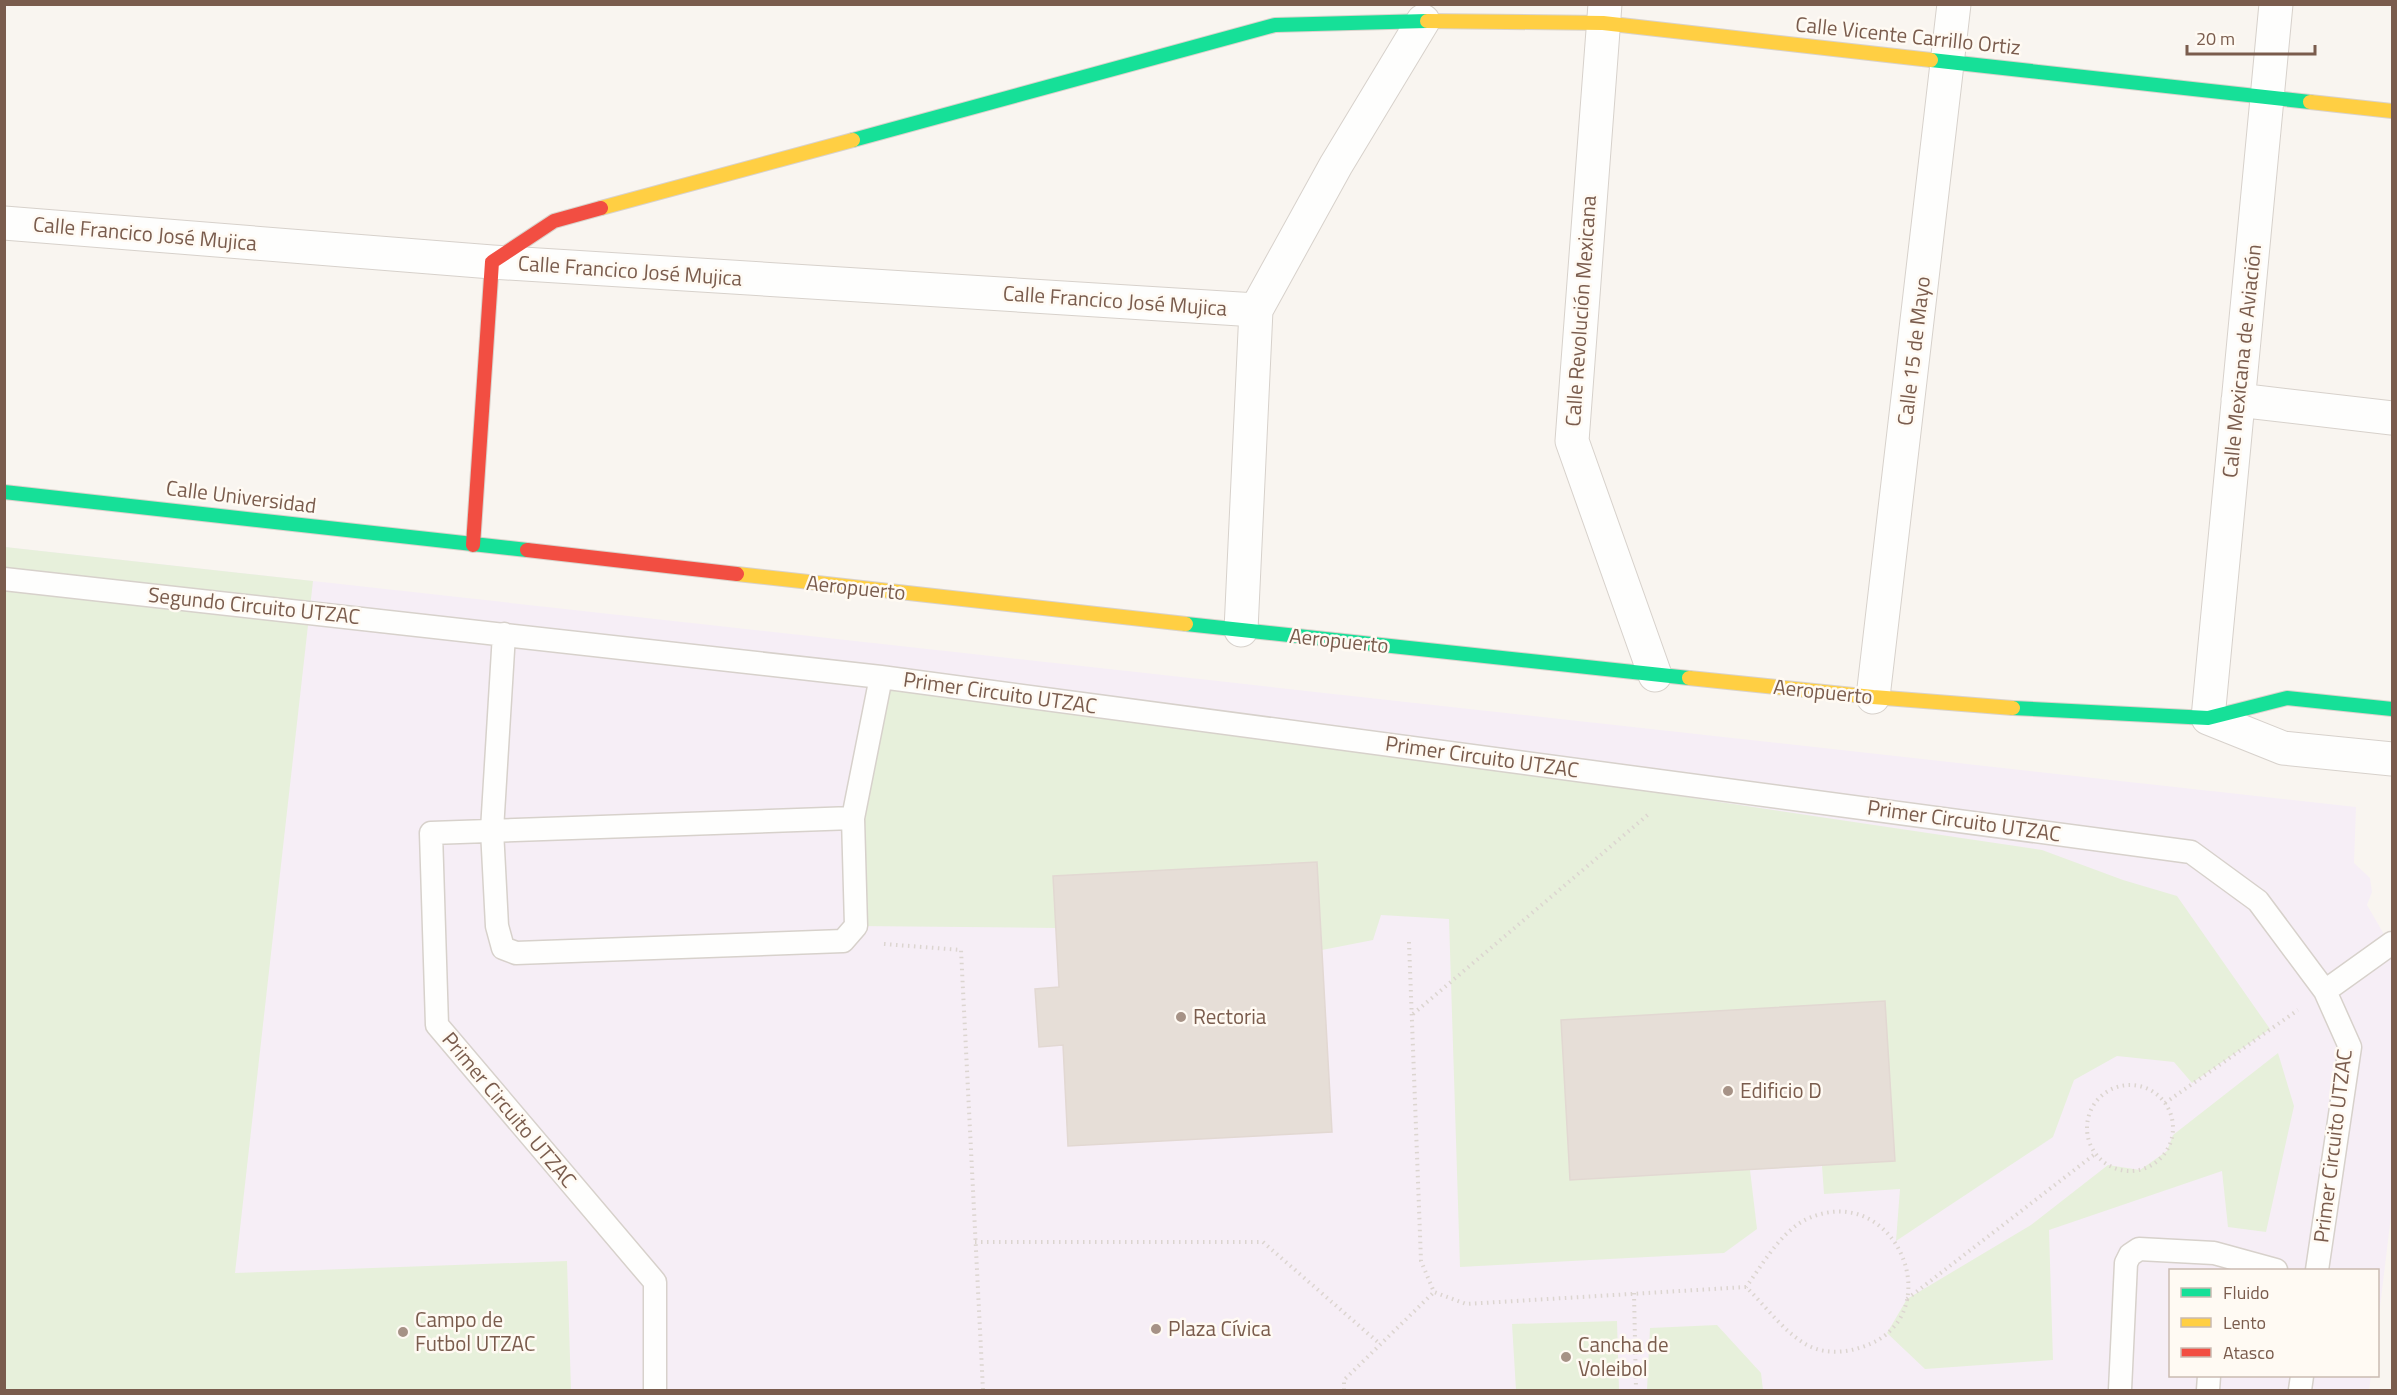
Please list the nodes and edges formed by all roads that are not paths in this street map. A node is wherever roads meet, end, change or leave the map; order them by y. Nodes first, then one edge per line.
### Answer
1 (1954, 4) edge
2 (2276, 4) edge
3 (1604, 14) edge
4 (1276, 15) edge
5 (1423, 21) junction
6 (1949, 62) junction
7 (2267, 97) junction
8 (2392, 111) edge
9 (4, 223) edge
10 (492, 262) junction
11 (1256, 310) junction
12 (2238, 400) junction
13 (2392, 418) edge
14 (4, 492) edge
15 (473, 545) junction
16 (4, 579) edge
17 (1241, 630) junction
18 (504, 634) junction
19 (1655, 675) junction
20 (882, 678) junction
21 (1873, 697) junction
22 (2392, 709) edge
23 (2208, 718) junction
24 (2392, 759) edge
25 (853, 818) junction
26 (492, 830) junction
27 (2392, 942) edge
28 (2325, 991) junction
29 (2213, 1262) edge
30 (2268, 1269) edge
31 (2317, 1269) edge
32 (655, 1390) edge
33 (2120, 1390) edge

1 - 6 street, Calle 15 de Mayo
2 - 7 street, Calle Mexicana de Aviación
3 - 5 street, Calle Vicente Carrillo Ortiz
3 - 6 street, Calle Vicente Carrillo Ortiz
3 - 19 street, Calle Revolución Mexicana
4 - 5 street, Calle Vicente Carrillo Ortiz
4 - 10 street, Calle Vicente Carrillo Ortiz
5 - 11 street
6 - 7 street, Calle Vicente Carrillo Ortiz
6 - 21 street, Calle 15 de Mayo
7 - 8 street, Calle Vicente Carrillo Ortiz
7 - 12 street, Calle Mexicana de Aviación
9 - 10 street, Calle Francico José Mujica
10 - 11 street, Calle Francico José Mujica
10 - 15 street
11 - 17 street
12 - 13 street
12 - 23 street, Calle Mexicana de Aviación
14 - 15 street, Calle Universidad
15 - 17 street, Aeropuerto
16 - 18 lane, Segundo Circuito UTZAC
17 - 19 street, Aeropuerto
18 - 20 lane, Primer Circuito UTZAC
18 - 26 lane
19 - 21 street, Aeropuerto
20 - 25 lane
20 - 28 lane, Primer Circuito UTZAC
21 - 23 street, Aeropuerto
22 - 23 street, Aeropuerto
23 - 24 street, Aeropuerto
25 - 26 lane
25 - 26 lane
26 - 32 lane, Primer Circuito UTZAC
27 - 28 lane
28 - 31 lane, Primer Circuito UTZAC
29 - 30 lane
29 - 33 lane

